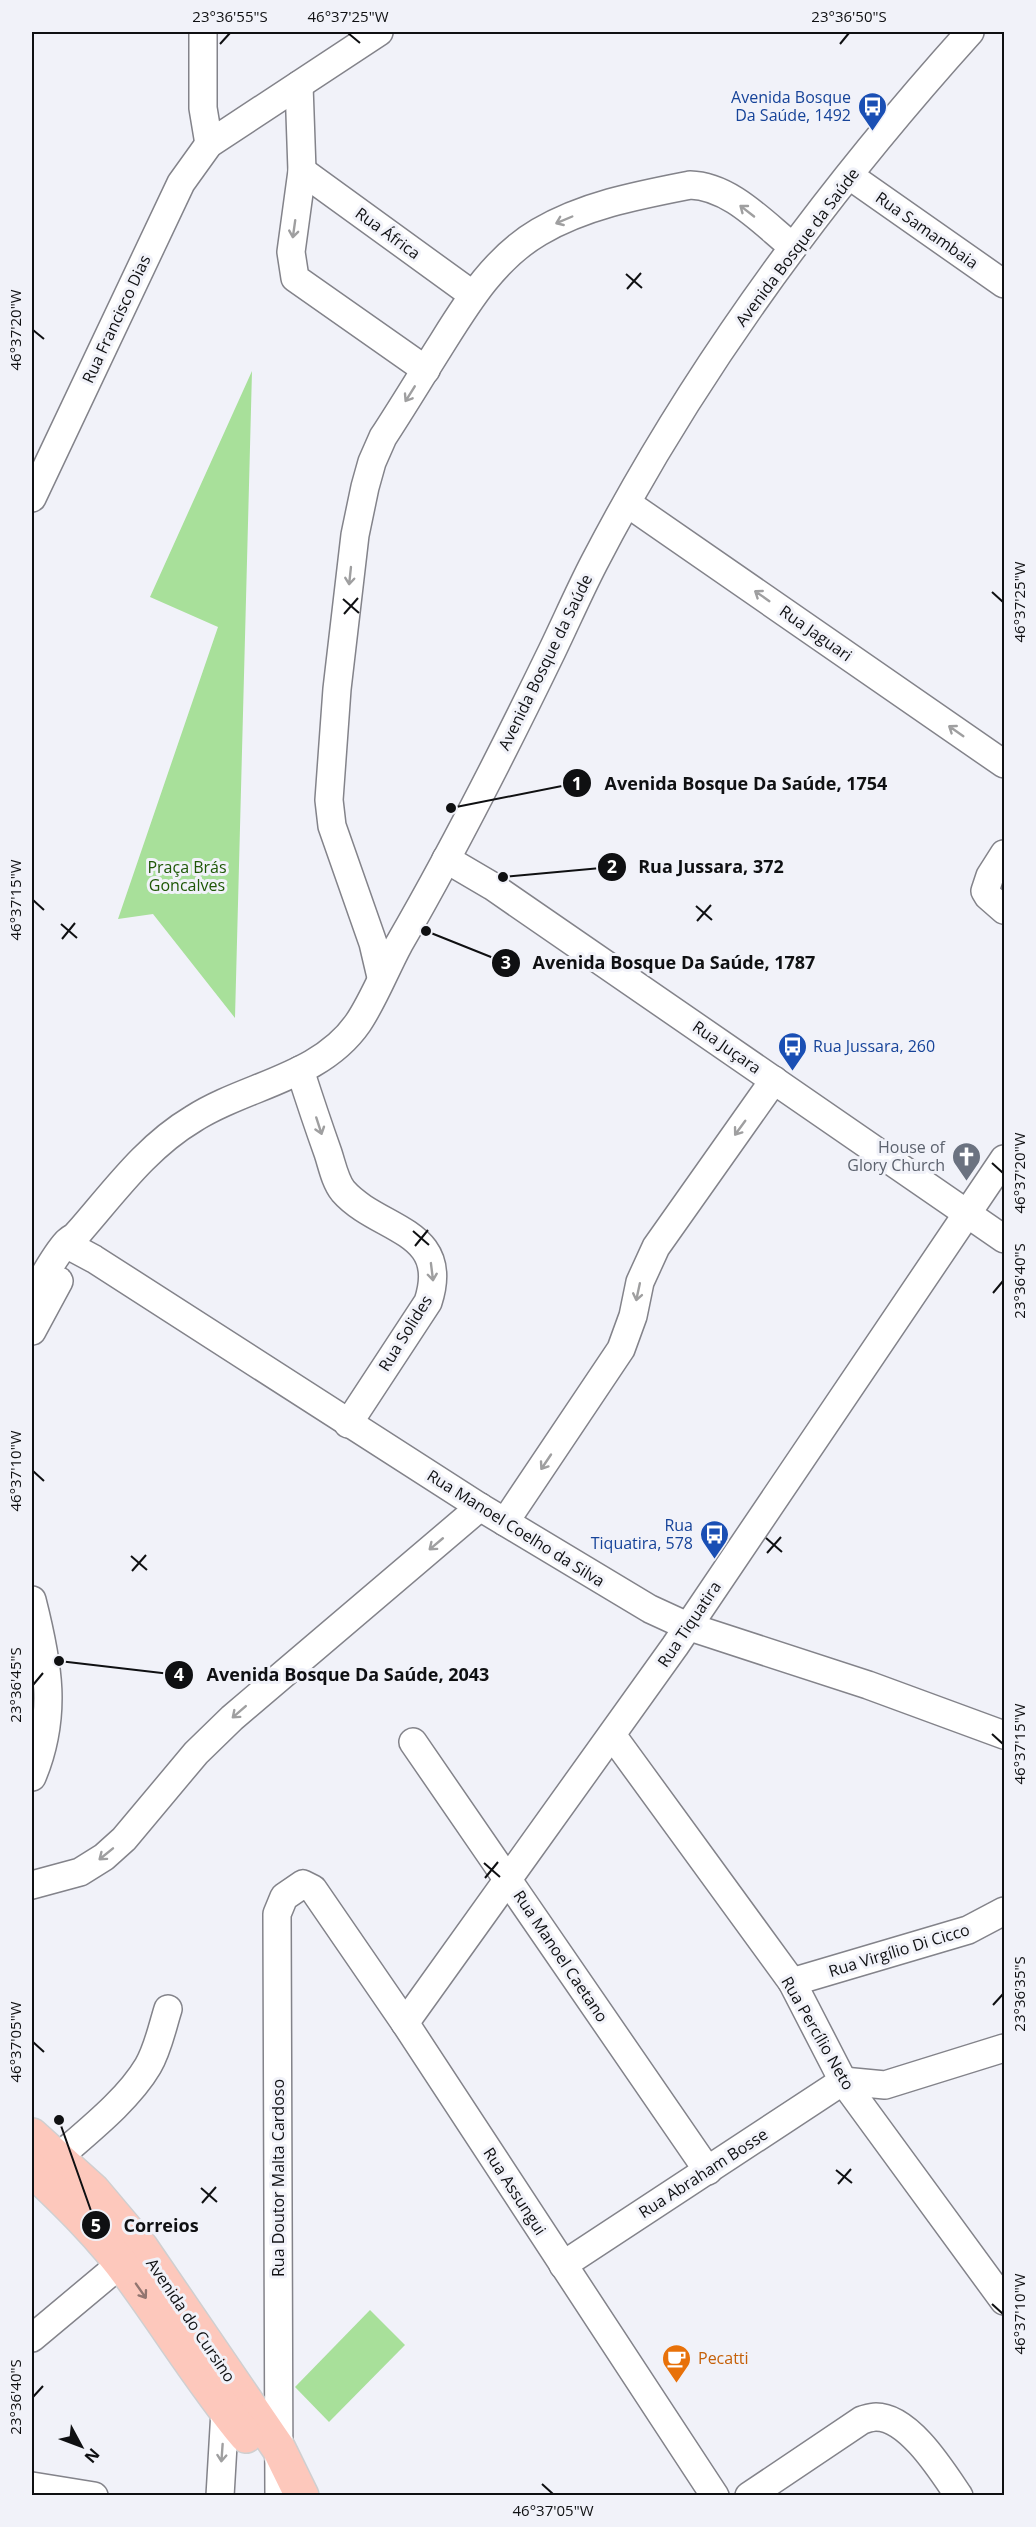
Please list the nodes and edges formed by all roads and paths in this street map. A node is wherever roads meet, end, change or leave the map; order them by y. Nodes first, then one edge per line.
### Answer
1 (203, 32) edge
2 (379, 32) edge
3 (970, 32) edge
4 (299, 85) junction
5 (209, 144) junction
6 (302, 171) junction
7 (850, 176) junction
8 (793, 247) junction
9 (1005, 284) edge
10 (473, 295) junction
11 (426, 369) junction
12 (32, 498) edge
13 (632, 507) junction
14 (1005, 764) edge
15 (1005, 854) edge
16 (446, 859) junction
17 (1004, 910) edge
18 (381, 977) junction
19 (300, 1070) junction
20 (774, 1080) junction
21 (1005, 1159) edge
22 (968, 1214) junction
23 (1005, 1239) edge
24 (73, 1242) junction
25 (32, 1296) edge
26 (32, 1331) edge
27 (348, 1424) junction
28 (480, 1506) junction
29 (506, 1522) junction
30 (32, 1600) edge
31 (687, 1626) junction
32 (612, 1734) junction
33 (1005, 1735) edge
34 (413, 1742) dead end
35 (32, 1777) edge
36 (509, 1879) junction
37 (32, 1885) edge
38 (313, 1889) joint
39 (1005, 1911) edge
40 (792, 1982) junction
41 (168, 2009) dead end
42 (405, 2023) junction
43 (1005, 2048) edge
44 (843, 2081) junction
45 (32, 2135) edge
46 (42, 2168) edge
47 (708, 2171) junction
48 (131, 2255) junction
49 (563, 2265) junction
50 (1005, 2301) edge
51 (32, 2338) edge
52 (229, 2396) junction
53 (287, 2482) edge
54 (32, 2486) edge
55 (94, 2496) edge
56 (220, 2496) edge
57 (715, 2496) edge
58 (749, 2496) edge
59 (959, 2496) edge

1 - 5 street
2 - 4 street
3 - 7 street, Avenida Bosque da Saúde
4 - 5 street
4 - 6 street
5 - 12 street, Rua Francisco Dias
6 - 10 street, Rua África
6 -> 11 street
7 - 8 street, Avenida Bosque da Saúde
7 - 9 street, Rua Samambaia
8 -> 10 street
8 - 13 street, Avenida Bosque da Saúde
10 - 11 street
11 -> 18 street
14 -> 13 street, Rua Jaguari
13 - 16 street, Avenida Bosque da Saúde
15 - 17 street
16 - 18 street, Avenida Bosque da Saúde
16 - 20 street, Rua Juçara
18 - 19 street, Avenida Bosque da Saúde
19 - 24 street, Avenida Bosque da Saúde
19 -> 27 street, Rua Solides
20 - 22 street, Rua Juçara
20 -> 29 street
21 - 22 street, Rua Tiquatira
22 - 23 street, Rua Juçara
22 - 31 street, Rua Tiquatira
24 - 25 street, Avenida Bosque da Saúde
24 - 26 street, Avenida Bosque da Saúde
24 - 27 street, Rua Manoel Coelho da Silva
27 - 28 street, Rua Manoel Coelho da Silva
28 - 29 street, Rua Manoel Coelho da Silva
28 -> 37 street
29 - 31 street, Rua Manoel Coelho da Silva
30 - 35 street
31 - 32 street, Rua Tiquatira
31 - 33 street, Rua Manoel Coelho da Silva
32 - 36 street, Rua Tiquatira
32 - 40 street, Rua Percílio Neto
34 - 36 street, Rua Manoel Caetano
36 - 42 street, Rua Tiquatira
36 - 47 street, Rua Manoel Caetano
38 - 42 street, Rua Assungui
38 - 53 street, Rua Doutor Malta Cardoso
39 - 40 street, Rua Virgílio Di Cicco
40 - 44 street, Rua Percílio Neto
41 - 46 street
42 - 49 street, Rua Assungui
43 - 44 street
44 - 47 street, Rua Abraham Bosse
44 - 50 street, Rua Percílio Neto
45 - 46 main road, Avenida do Cursino
46 - 48 main road, Avenida do Cursino
47 - 49 street, Rua Abraham Bosse
48 - 51 street
48 - 52 main road, Avenida do Cursino
49 - 57 street, Rua Assungui
52 - 53 main road, Avenida do Cursino
52 -> 56 street
54 - 55 street
58 - 59 street

